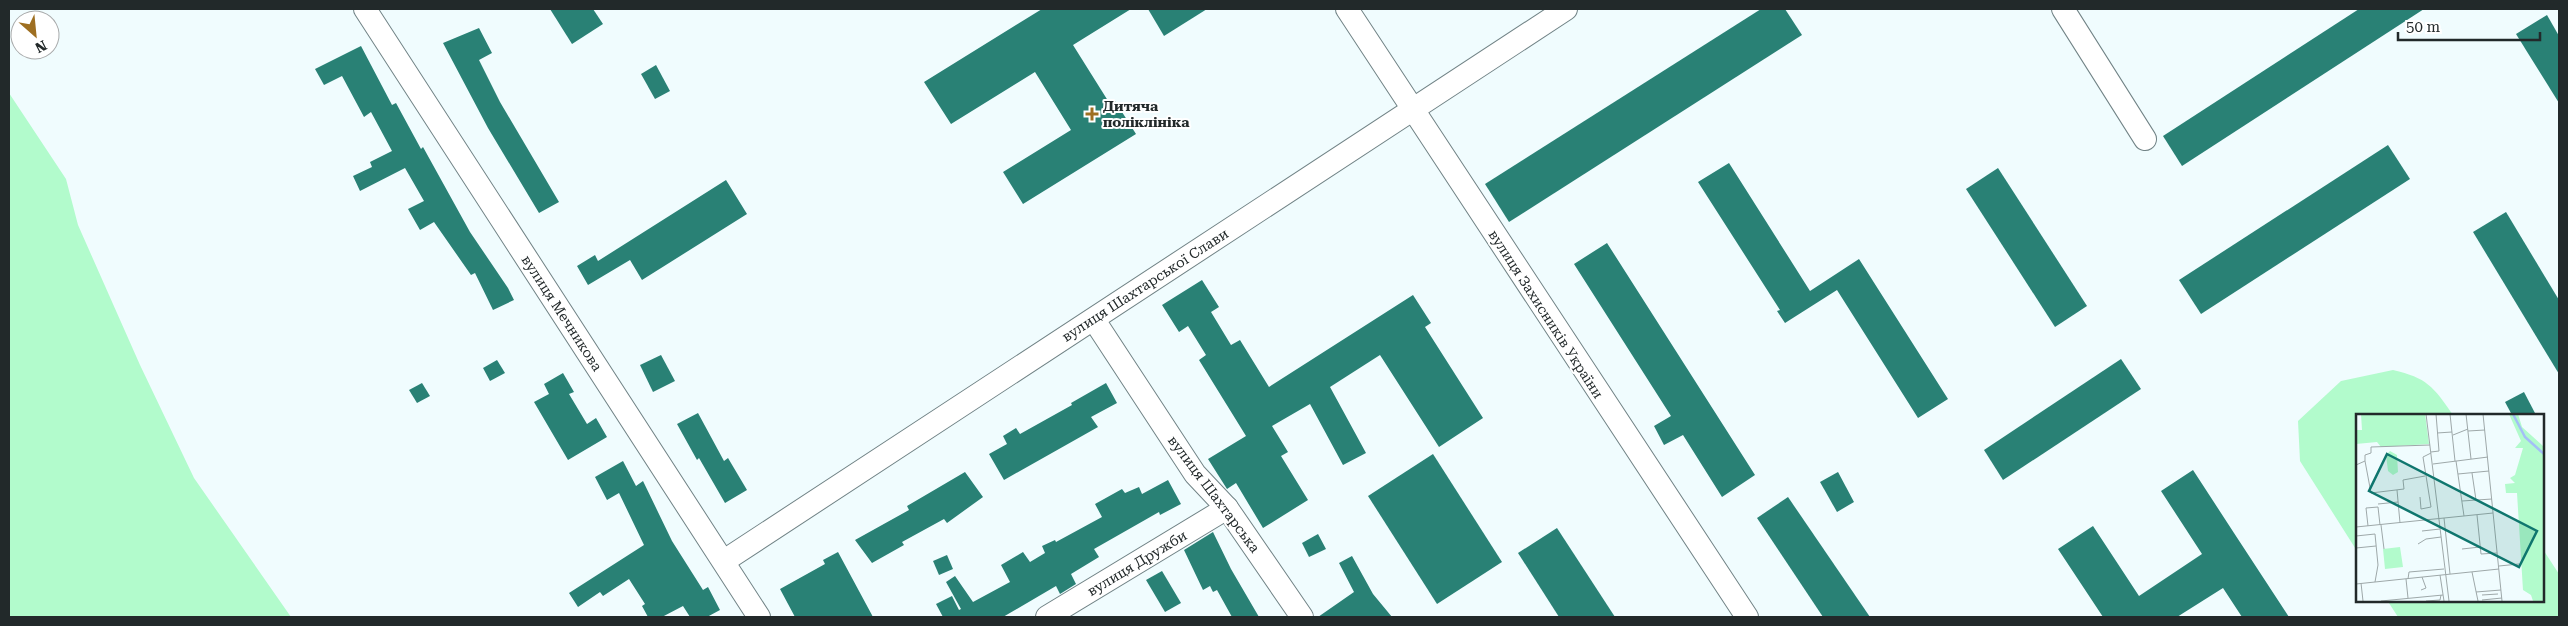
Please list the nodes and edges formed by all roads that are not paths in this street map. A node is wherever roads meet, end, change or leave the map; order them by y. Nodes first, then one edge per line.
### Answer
1 (365, 9) edge
2 (1347, 9) edge
3 (1566, 9) edge
4 (2064, 9) edge
5 (1412, 108) junction
6 (2145, 139) dead end
7 (1094, 320) junction
8 (1227, 508) junction
9 (724, 561) junction
10 (758, 617) edge
11 (1047, 617) edge
12 (1302, 617) edge
13 (1747, 617) edge

1 - 9 street, вулиця Мечникова
2 - 5 street, вулиця Захисників України
3 - 5 street, вулиця Шахтарської Слави
4 - 6 street
5 - 7 street, вулиця Шахтарської Слави
5 - 13 street, вулиця Захисників України
7 - 8 street, вулиця Шахтарська
7 - 9 street, вулиця Шахтарської Слави
8 - 11 street, вулиця Дружби
8 - 12 street, вулиця Шахтарська
9 - 10 street, вулиця Мечникова

